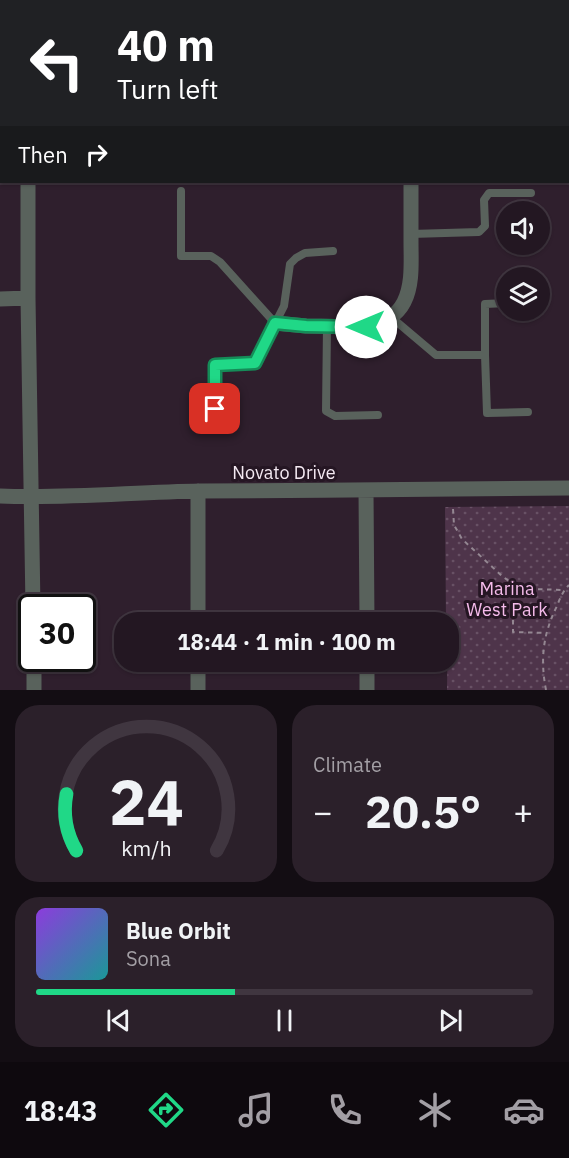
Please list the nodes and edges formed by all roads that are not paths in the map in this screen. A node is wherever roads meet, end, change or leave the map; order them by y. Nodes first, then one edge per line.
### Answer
1 (28, 183) edge
2 (411, 183) edge
3 (181, 191) dead end
4 (531, 193) dead end
5 (411, 234) junction
6 (333, 251) dead end
7 (28, 298) junction
8 (0, 299) edge
9 (496, 304) edge
10 (391, 317) junction
11 (275, 323) junction
12 (327, 326) junction
13 (485, 355) junction
14 (215, 409) dead end
15 (528, 412) dead end
16 (378, 415) dead end
17 (569, 488) edge
18 (198, 491) junction
19 (366, 491) junction
20 (0, 496) edge
21 (32, 498) junction
22 (33, 594) edge
23 (198, 612) edge
24 (367, 612) edge
25 (33, 672) edge
26 (198, 672) edge
27 (367, 672) edge
28 (34, 690) edge
29 (198, 690) edge
30 (367, 690) edge

1 - 7 street
2 - 5 street
3 - 11 lane
4 - 5 lane
5 - 10 street
6 - 11 lane
7 - 8 street
7 - 21 street
9 - 13 lane
10 - 12 street
10 - 13 lane
11 - 12 street
11 - 14 lane
12 - 16 lane
13 - 15 lane
17 - 19 street, Novato Drive
18 - 19 street, Novato Drive
18 - 21 street, Novato Drive
18 - 23 street
19 - 24 street
20 - 21 street, Novato Drive
21 - 22 street
25 - 28 street
26 - 29 street
27 - 30 street

